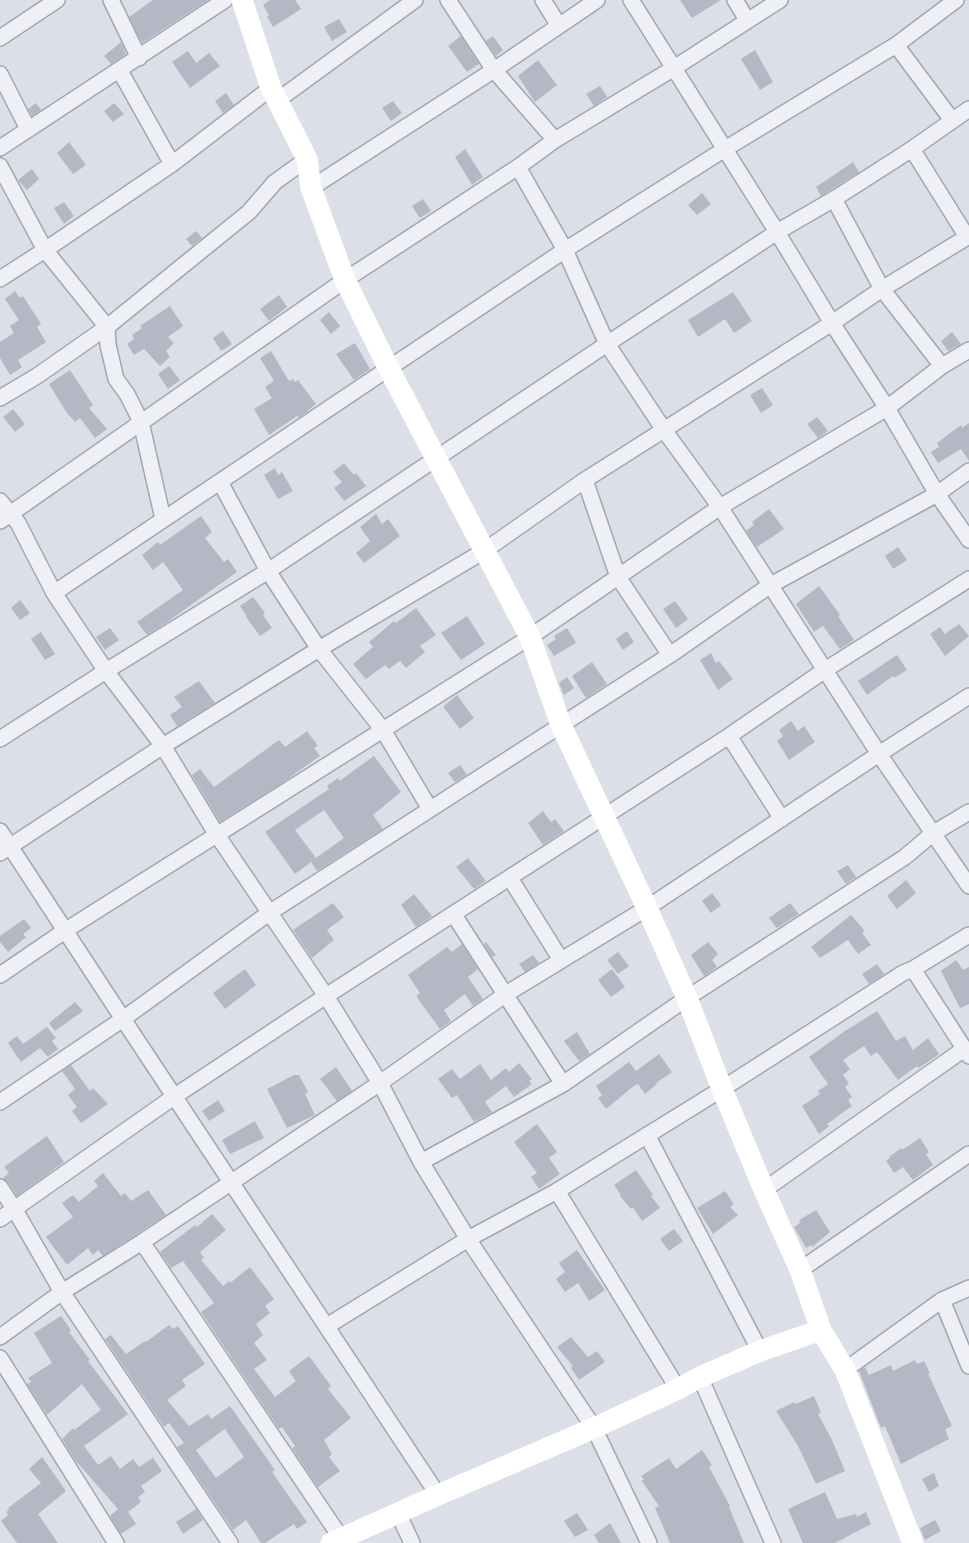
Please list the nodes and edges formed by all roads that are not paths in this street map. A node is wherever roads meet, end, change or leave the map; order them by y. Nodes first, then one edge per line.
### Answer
1 (56, 0) edge
2 (111, 0) edge
3 (225, 0) edge
4 (242, 0) edge
5 (415, 0) edge
6 (448, 0) edge
7 (543, 0) edge
8 (597, 0) edge
9 (631, 0) edge
10 (735, 0) edge
11 (780, 0) edge
12 (956, 0) edge
13 (747, 20) junction
14 (559, 26) junction
15 (0, 38) edge
16 (896, 45) junction
17 (138, 58) junction
18 (674, 68) junction
19 (494, 70) junction
20 (120, 71) junction
21 (0, 74) edge
22 (274, 94) junction
23 (969, 109) edge
24 (952, 120) junction
25 (28, 129) junction
26 (555, 140) junction
27 (0, 148) edge
28 (725, 149) junction
29 (912, 149) junction
30 (307, 158) junction
31 (172, 164) junction
32 (0, 166) edge
33 (518, 167) junction
34 (311, 188) junction
35 (834, 199) junction
36 (777, 232) junction
37 (968, 237) edge
38 (45, 250) junction
39 (565, 250) junction
40 (0, 279) edge
41 (345, 280) junction
42 (882, 289) junction
43 (832, 323) junction
44 (107, 327) junction
45 (607, 344) junction
46 (969, 350) edge
47 (942, 366) junction
48 (389, 369) junction
49 (0, 398) edge
50 (887, 408) junction
51 (141, 422) junction
52 (664, 430) junction
53 (436, 460) junction
54 (969, 471) edge
55 (585, 480) junction
56 (220, 482) junction
57 (937, 494) junction
58 (0, 501) edge
59 (720, 507) junction
60 (5, 518) edge
61 (163, 519) junction
62 (969, 540) edge
63 (484, 551) junction
64 (268, 571) junction
65 (618, 577) junction
66 (969, 579) edge
67 (769, 586) junction
68 (54, 593) junction
69 (530, 637) junction
70 (319, 649) junction
71 (670, 656) junction
72 (825, 670) junction
73 (106, 671) junction
74 (969, 696) edge
75 (561, 725) junction
76 (383, 730) junction
77 (729, 736) junction
78 (0, 739) edge
79 (163, 746) junction
80 (879, 754) junction
81 (430, 808) junction
82 (969, 812) edge
83 (604, 818) junction
84 (782, 819) junction
85 (0, 830) edge
86 (932, 834) junction
87 (217, 836) junction
88 (5, 850) edge
89 (510, 878) junction
90 (969, 886) edge
91 (647, 908) junction
92 (269, 913) junction
93 (454, 915) junction
94 (66, 930) junction
95 (969, 935) edge
96 (561, 960) junction
97 (913, 969) junction
98 (0, 976) edge
99 (506, 994) junction
100 (326, 996) junction
101 (687, 998) junction
102 (123, 1019) junction
103 (966, 1052) edge
104 (380, 1083) junction
105 (563, 1084) junction
106 (722, 1089) junction
107 (175, 1096) junction
108 (0, 1102) edge
109 (647, 1135) junction
110 (969, 1154) edge
111 (421, 1162) junction
112 (232, 1181) junction
113 (0, 1187) edge
114 (764, 1190) junction
115 (557, 1191) junction
116 (15, 1210) junction
117 (0, 1219) edge
118 (468, 1239) junction
119 (142, 1242) junction
120 (800, 1270) junction
121 (969, 1288) edge
122 (62, 1292) junction
123 (942, 1300) junction
124 (327, 1326) junction
125 (821, 1330) junction
126 (0, 1337) edge
127 (760, 1350) junction
128 (0, 1358) edge
129 (969, 1366) edge
130 (845, 1370) junction
131 (700, 1377) junction
132 (678, 1389) junction
133 (594, 1428) junction
134 (438, 1495) junction
135 (398, 1513) junction
136 (336, 1541) edge
137 (910, 1542) edge
138 (116, 1543) edge
139 (230, 1543) edge
140 (412, 1543) edge
141 (649, 1543) edge
142 (773, 1543) edge

1 - 15 street
2 - 17 street
3 - 17 street
4 - 22 street
5 - 22 street
6 - 19 street
7 - 14 street
8 - 14 street
9 - 18 street
10 - 13 street
11 - 13 street
12 - 16 street
13 - 18 street
14 - 19 street
16 - 24 street
16 - 28 street
17 - 20 street
18 - 26 street
18 - 28 street
19 - 26 street
19 - 34 street
20 - 25 street
20 - 31 street
21 - 25 street
22 - 30 street
22 - 31 street
23 - 24 street
24 - 29 street
25 - 27 street
26 - 33 street
28 - 36 street
28 - 39 street
29 - 35 street
29 - 37 street
30 - 34 street
30 - 44 street
31 - 38 street
32 - 38 street
33 - 39 street
33 - 41 street
34 - 41 street
35 - 36 street
35 - 42 street
36 - 43 street
36 - 45 street
37 - 42 street
38 - 40 street
38 - 44 street
39 - 45 street
39 - 48 street
41 - 48 street
41 - 51 street
42 - 43 street
42 - 47 street
43 - 50 street
43 - 52 street
44 - 49 street
44 - 51 street
45 - 52 street
45 - 53 street
46 - 47 street
47 - 50 street
48 - 53 street
48 - 56 street
50 - 57 street
50 - 59 street
51 - 60 street
51 - 61 street
52 - 55 street
52 - 59 street
53 - 63 street
53 - 64 street
54 - 57 street
55 - 63 street
55 - 65 street
56 - 61 street
56 - 64 street
57 - 62 street
57 - 67 street
58 - 60 street
59 - 65 street
59 - 67 street
60 - 68 street
61 - 68 street
63 - 69 street
63 - 70 street
64 - 70 street
64 - 73 street
65 - 69 street
65 - 71 street
66 - 72 street
67 - 71 street
67 - 72 street
68 - 73 street
69 - 75 street
69 - 76 street
70 - 76 street
70 - 79 street
71 - 75 street
72 - 77 street
72 - 80 street
73 - 78 street
73 - 79 street
74 - 80 street
75 - 81 street
75 - 83 street
76 - 81 street
76 - 87 street
77 - 83 street
77 - 84 street
79 - 87 street
79 - 88 street
80 - 84 street
80 - 86 street
81 - 92 street
82 - 86 street
83 - 89 street
83 - 91 street
84 - 91 street
85 - 88 street
86 - 90 street
86 - 101 street
87 - 92 street
87 - 94 street
88 - 94 street
89 - 93 street
89 - 96 street
91 - 96 street
91 - 101 street
92 - 100 street
92 - 102 street
93 - 99 street
93 - 100 street
94 - 98 street
94 - 102 street
95 - 97 street
96 - 99 street
97 - 103 street
97 - 106 street
99 - 104 street
99 - 105 street
100 - 104 street
100 - 107 street
101 - 105 street
101 - 106 street
102 - 107 street
102 - 108 street
103 - 114 street
104 - 111 street
104 - 112 street
105 - 111 street
106 - 109 street
106 - 114 street
107 - 112 street
107 - 116 street
109 - 115 street
109 - 127 street
110 - 120 street
111 - 118 street
112 - 119 street
112 - 124 street
113 - 116 street
114 - 120 street
115 - 118 street
115 - 132 street
116 - 117 street
116 - 122 street
118 - 124 street
118 - 133 street
119 - 122 street
119 - 136 street
120 - 125 street
121 - 123 street
122 - 126 street
122 - 139 street
123 - 129 street
123 - 130 street
124 - 134 street
125 - 127 street
125 - 130 street
127 - 131 street
128 - 138 street
130 - 137 street
131 - 132 street
131 - 142 street
132 - 133 street
133 - 134 street
133 - 141 street
134 - 135 street
135 - 136 street
135 - 140 street

